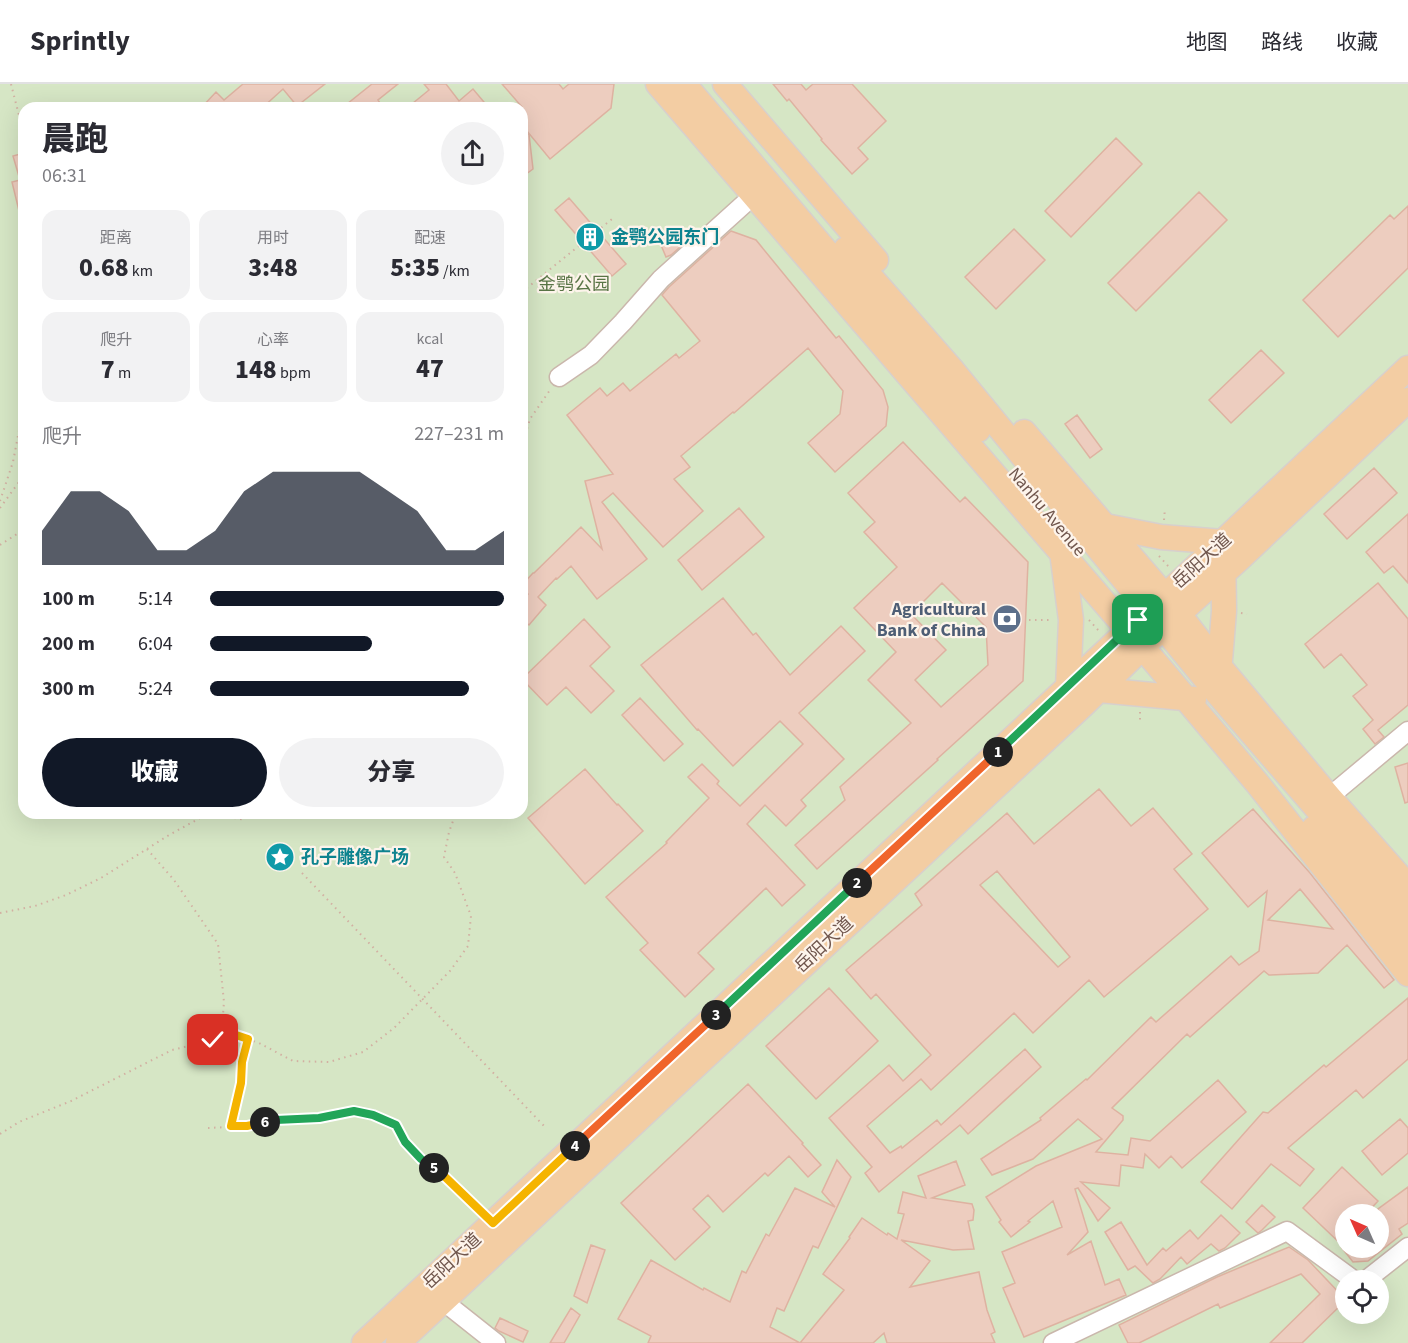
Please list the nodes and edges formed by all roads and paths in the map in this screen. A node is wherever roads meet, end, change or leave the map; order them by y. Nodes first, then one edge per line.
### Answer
1 (11, 84) edge
2 (658, 84) edge
3 (684, 84) edge
4 (700, 84) edge
5 (725, 84) edge
6 (18, 111) edge
7 (754, 195) junction
8 (612, 219) dead end
9 (528, 287) edge
10 (1408, 368) edge
11 (559, 377) joint
12 (1408, 399) edge
13 (528, 426) edge
14 (18, 436) edge
15 (18, 482) edge
16 (0, 501) edge
17 (0, 508) edge
18 (1066, 522) junction
19 (1106, 527) junction
20 (18, 534) edge
21 (1223, 542) junction
22 (0, 545) edge
23 (1062, 554) junction
24 (1224, 573) junction
25 (1152, 623) junction
26 (1219, 666) junction
27 (1068, 687) junction
28 (1098, 690) junction
29 (1204, 698) junction
30 (1408, 731) edge
31 (1329, 797) junction
32 (198, 819) edge
33 (240, 819) edge
34 (454, 819) edge
35 (245, 820) dead end
36 (147, 849) junction
37 (302, 873) dead end
38 (1408, 886) edge
39 (0, 912) edge
40 (1408, 914) edge
41 (1408, 943) edge
42 (1408, 974) edge
43 (423, 999) junction
44 (221, 1038) junction
45 (248, 1039) junction
46 (231, 1126) junction
47 (208, 1128) dead end
48 (546, 1128) dead end
49 (0, 1134) edge
50 (493, 1223) junction
51 (1408, 1246) edge
52 (1340, 1270) edge
53 (1379, 1270) edge
54 (442, 1302) junction
55 (364, 1343) edge
56 (398, 1343) edge
57 (496, 1343) edge
58 (1053, 1343) edge

1 - 6 path
2 - 7 main road
3 - 18 main road, Nanhu Avenue
4 - 18 main road, Nanhu Avenue
5 - 19 main road
7 - 11 street
7 - 23 main road
8 - 9 path
10 - 21 main road, 岳阳大道
11 - 13 path
12 - 24 main road, 岳阳大道
14 - 16 path
15 - 17 path
18 - 19 main road
18 - 23 main road
18 - 25 main road, Nanhu Avenue
19 - 21 main road
19 - 25 main road
20 - 22 path
21 - 24 main road
21 - 25 main road, 岳阳大道
23 - 25 main road
23 - 27 main road
24 - 25 main road, 岳阳大道
24 - 26 main road
25 - 26 main road
25 - 27 main road, 岳阳大道
25 - 28 main road, 岳阳大道
25 - 29 main road, Nanhu Avenue
26 - 29 main road
26 - 31 main road
27 - 28 main road
27 - 50 main road, 岳阳大道
28 - 29 main road
28 - 54 main road, 岳阳大道
29 - 40 main road, Nanhu Avenue
29 - 41 main road, Nanhu Avenue
29 - 42 main road
30 - 31 street
31 - 38 main road
32 - 36 path
33 - 35 path
34 - 43 path
36 - 39 path
36 - 44 path
37 - 43 path
43 - 45 path
43 - 48 path
44 - 45 path
44 - 49 path
45 - 46 path
46 - 47 path
46 - 50 path
50 - 55 main road, 岳阳大道
51 - 53 street
52 - 58 street
54 - 56 main road, 岳阳大道
54 - 57 street

